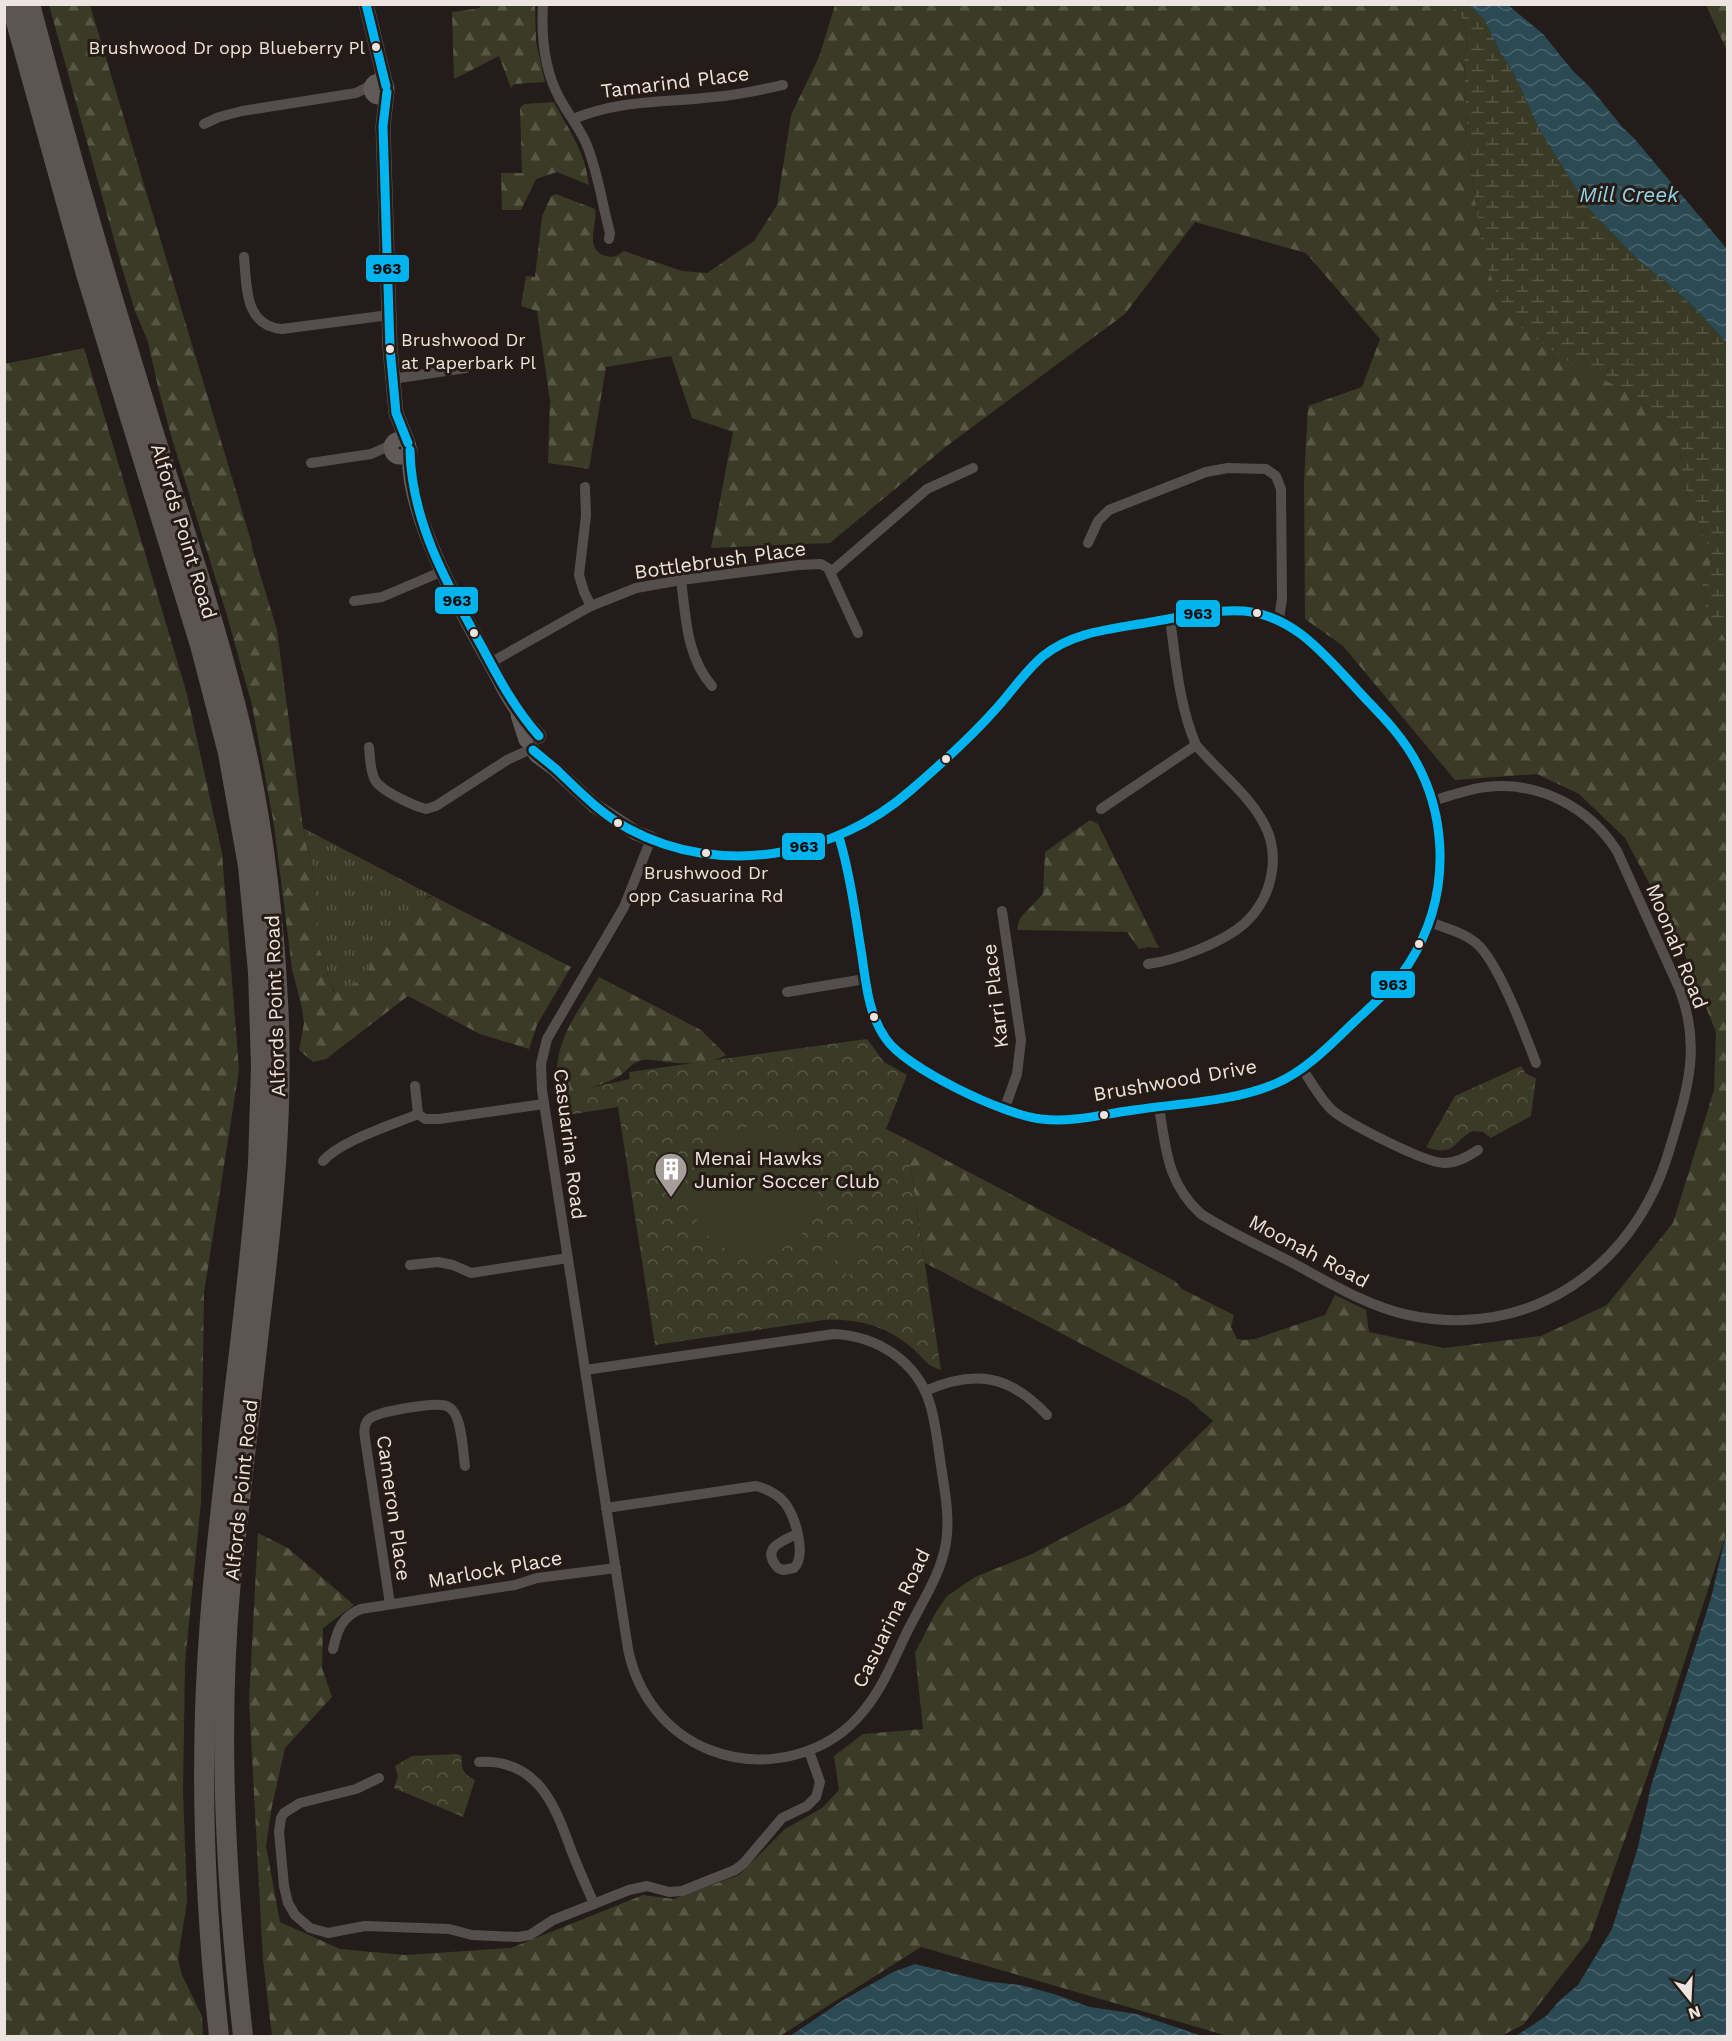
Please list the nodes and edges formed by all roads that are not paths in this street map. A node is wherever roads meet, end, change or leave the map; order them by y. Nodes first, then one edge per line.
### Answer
1 (11, 4) edge
2 (30, 4) edge
3 (366, 4) edge
4 (543, 4) edge
5 (783, 85) dead end
6 (377, 90) junction
7 (573, 119) junction
8 (204, 124) dead end
9 (609, 239) dead end
10 (244, 257) dead end
11 (389, 315) junction
12 (466, 368) dead end
13 (392, 379) junction
14 (399, 449) junction
15 (311, 463) dead end
16 (973, 468) dead end
17 (585, 487) dead end
18 (1088, 543) dead end
19 (442, 571) junction
20 (831, 572) junction
21 (681, 580) junction
22 (354, 601) dead end
23 (591, 606) junction
24 (1170, 619) junction
25 (1279, 620) junction
26 (858, 633) dead end
27 (490, 663) junction
28 (712, 686) dead end
29 (533, 743) junction
30 (1196, 745) junction
31 (369, 747) dead end
32 (1432, 801) junction
33 (1101, 809) dead end
34 (839, 837) junction
35 (651, 839) junction
36 (1002, 911) dead end
37 (1430, 922) junction
38 (1148, 964) dead end
39 (865, 980) junction
40 (787, 992) dead end
41 (1536, 1063) dead end
42 (1302, 1069) junction
43 (415, 1086) dead end
44 (544, 1104) junction
45 (1159, 1107) junction
46 (1004, 1110) junction
47 (418, 1114) junction
48 (1478, 1150) dead end
49 (323, 1161) dead end
50 (568, 1258) junction
51 (410, 1265) dead end
52 (585, 1370) junction
53 (925, 1391) junction
54 (1047, 1415) dead end
55 (465, 1466) dead end
56 (606, 1508) junction
57 (797, 1534) dead end
58 (616, 1568) junction
59 (390, 1604) junction
60 (333, 1649) dead end
61 (809, 1750) junction
62 (479, 1762) dead end
63 (379, 1778) dead end
64 (594, 1904) junction
65 (242, 2027) edge
66 (218, 2028) edge

1 - 66 highway, Alfords Point Road
2 - 65 highway, Alfords Point Road
3 - 6 street, Brushwood Drive
4 - 7 street
5 - 7 street, Tamarind Place
6 - 8 street
6 - 11 street, Brushwood Drive
7 - 9 street
10 - 11 street
11 - 13 street, Brushwood Drive
12 - 13 street
13 - 14 street, Brushwood Drive
14 - 15 street
14 - 19 street, Brushwood Drive
16 - 20 street
17 - 23 street
18 - 25 street
19 - 22 street
19 - 27 street, Brushwood Drive
20 - 21 street, Bottlebrush Place
20 - 26 street, Bottlebrush Place
21 - 23 street, Bottlebrush Place
21 - 28 street
23 - 27 street, Bottlebrush Place
24 - 25 street, Brushwood Drive
24 - 30 street
24 - 34 street, Brushwood Drive
25 - 32 street, Brushwood Drive
27 - 29 street, Brushwood Drive
29 - 31 street
29 - 35 street, Brushwood Drive
30 - 33 street
30 - 38 street
32 - 37 street, Brushwood Drive
32 - 45 street, Moonah Road
34 - 35 street, Brushwood Drive
34 - 39 street, Brushwood Drive
35 - 44 street, Casuarina Road
36 - 46 street, Karri Place
37 - 41 street
37 - 42 street, Brushwood Drive
39 - 40 street
39 - 46 street, Brushwood Drive
42 - 45 street, Brushwood Drive
42 - 48 street
43 - 47 street
44 - 47 street
44 - 50 street, Casuarina Road
45 - 46 street, Brushwood Drive
47 - 49 street
50 - 51 street
50 - 52 street, Casuarina Road
52 - 53 street, Casuarina Road
52 - 56 street, Casuarina Road
53 - 54 street
53 - 61 street, Casuarina Road
55 - 59 street, Cameron Place
56 - 57 street
56 - 58 street, Casuarina Road
58 - 59 street, Marlock Place
58 - 61 street, Casuarina Road
59 - 60 street, Marlock Place
61 - 64 street
62 - 64 street
63 - 64 street

